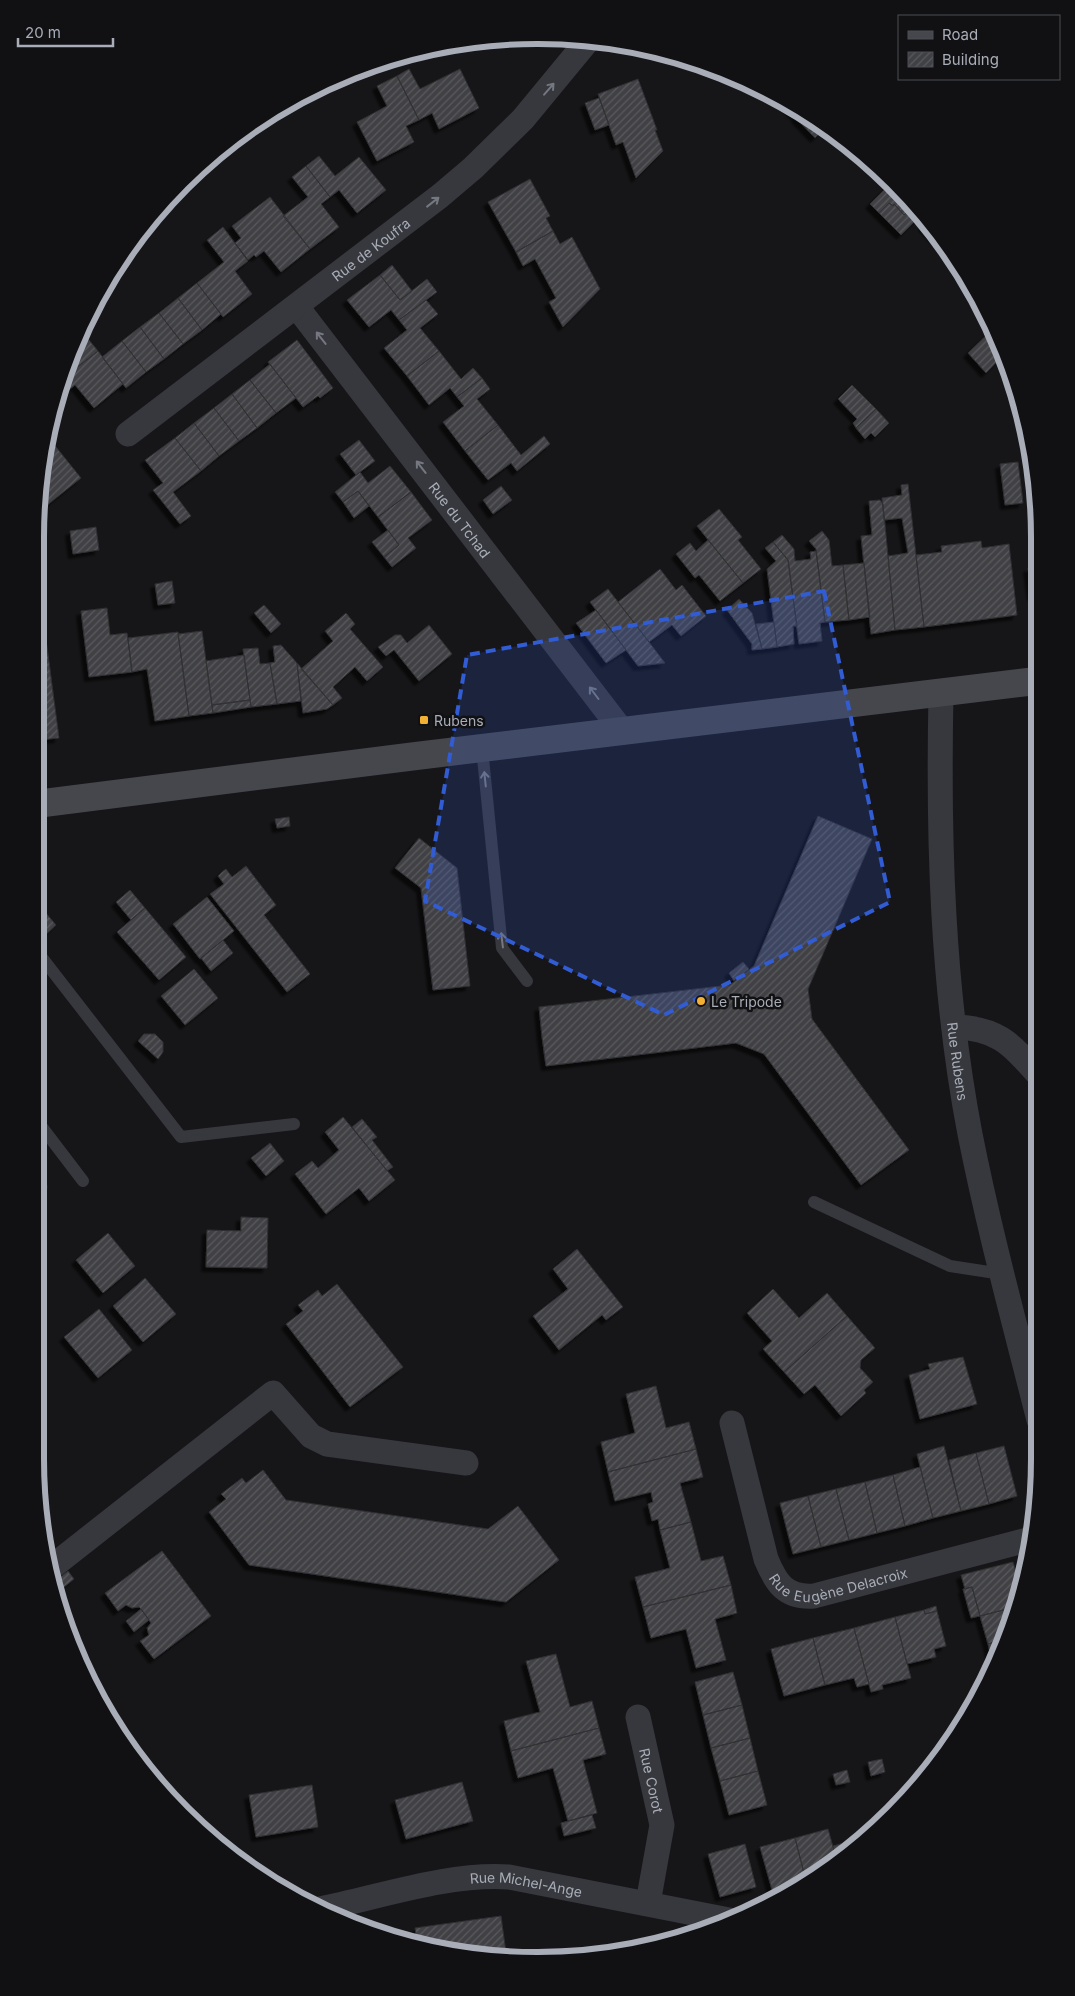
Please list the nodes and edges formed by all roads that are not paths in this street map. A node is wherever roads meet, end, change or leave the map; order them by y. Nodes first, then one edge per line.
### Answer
1 (583, 46) edge
2 (297, 307) junction
3 (128, 434) dead end
4 (1031, 682) edge
5 (941, 693) junction
6 (624, 732) junction
7 (482, 748) junction
8 (44, 803) edge
9 (44, 960) edge
10 (527, 981) dead end
11 (954, 1027) junction
12 (1031, 1066) edge
13 (294, 1124) dead end
14 (44, 1130) edge
15 (83, 1181) dead end
16 (814, 1202) dead end
17 (1002, 1274) junction
18 (1031, 1388) edge
19 (732, 1423) dead end
20 (466, 1463) dead end
21 (1024, 1541) edge
22 (55, 1565) edge
23 (638, 1717) dead end
24 (648, 1903) junction
25 (331, 1907) edge
26 (718, 1918) edge

2 -> 1 street, Rue de Koufra
2 - 3 street, Rue de Koufra
6 -> 2 street, Rue du Tchad
4 - 5 main road
5 - 6 main road
5 - 11 street, Rue Rubens
6 - 7 main road
7 - 8 main road
10 -> 7 lane
9 - 13 lane
11 - 12 street
11 - 17 street, Rue Rubens
14 - 15 lane
16 - 17 lane
17 - 18 street, Rue Rubens
19 - 21 street, Rue Eugène Delacroix
20 - 22 street
23 - 24 street, Rue Corot
24 - 25 street, Rue Michel-Ange
24 - 26 street, Rue Michel-Ange

